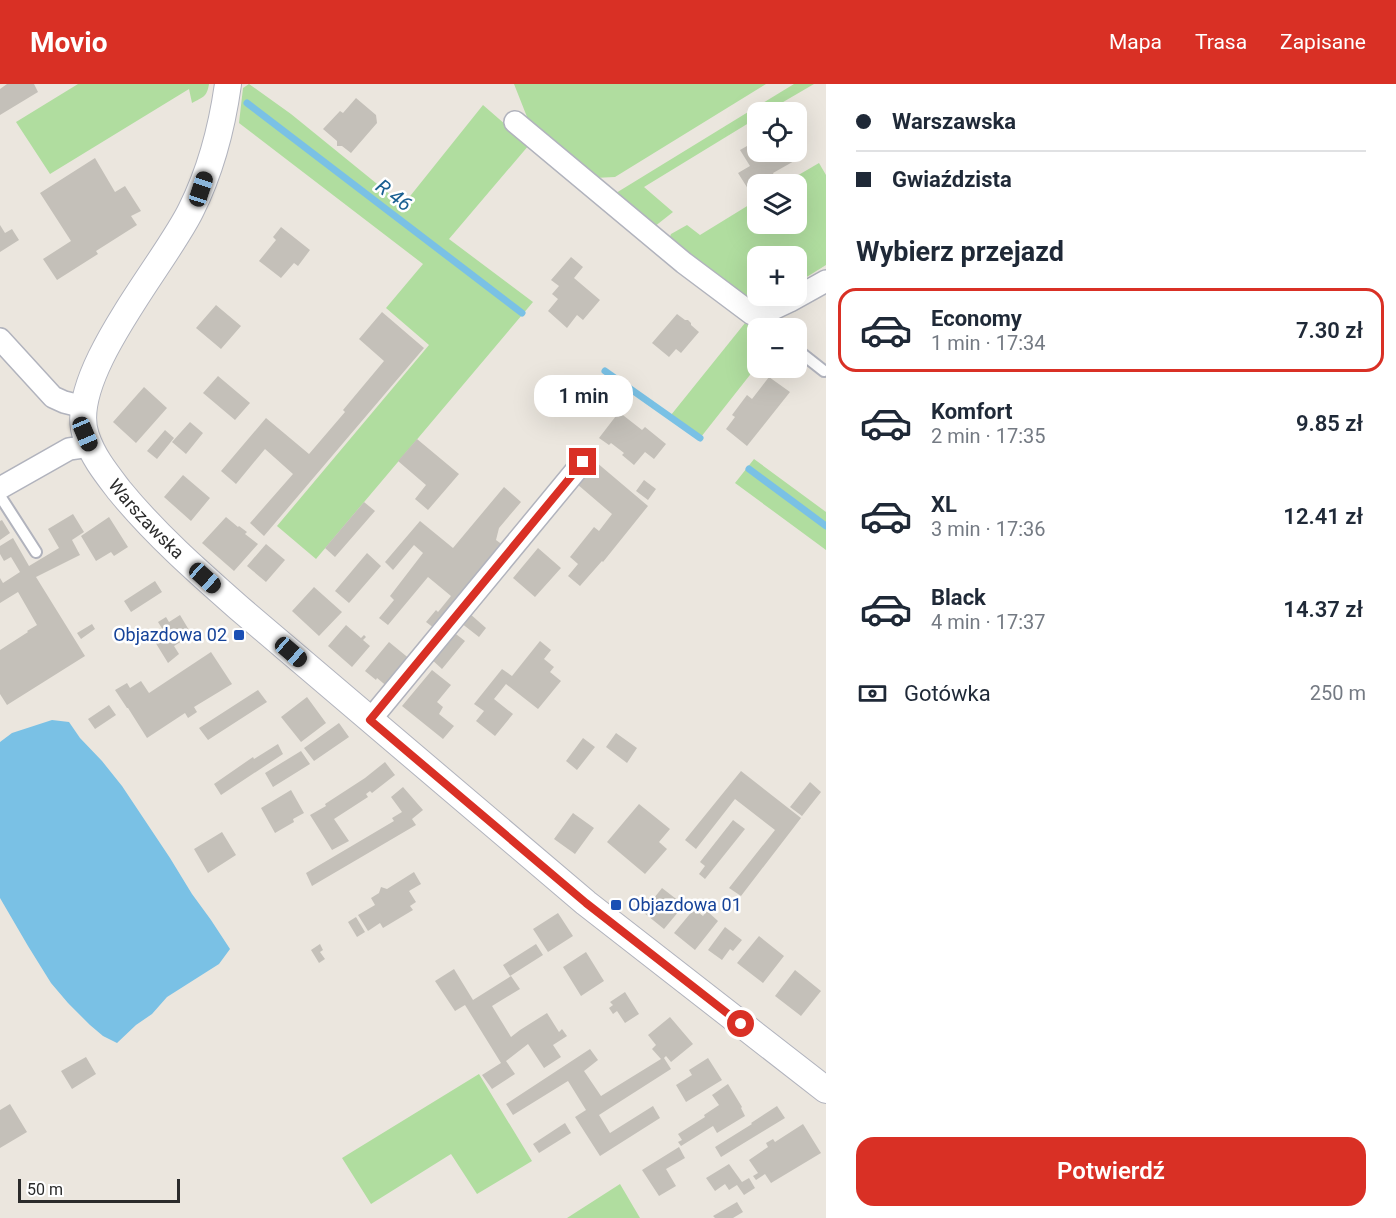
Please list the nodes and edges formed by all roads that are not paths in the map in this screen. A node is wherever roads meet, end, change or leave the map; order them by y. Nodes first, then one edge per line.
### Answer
1 (228, 84) edge
2 (515, 122) dead end
3 (826, 280) edge
4 (752, 314) junction
5 (757, 318) edge
6 (0, 339) edge
7 (807, 358) edge
8 (824, 371) dead end
9 (84, 407) junction
10 (90, 446) junction
11 (583, 462) dead end
12 (0, 488) edge
13 (0, 496) edge
14 (36, 552) dead end
15 (370, 720) junction
16 (826, 1090) edge

1 - 9 street, Warszawska
2 - 4 street
3 - 4 street
4 - 5 lane
6 - 9 street
7 - 8 lane
9 - 10 street, Warszawska
10 - 12 street
10 - 15 street, Warszawska
11 - 15 street
13 - 14 lane
15 - 16 street, Warszawska

